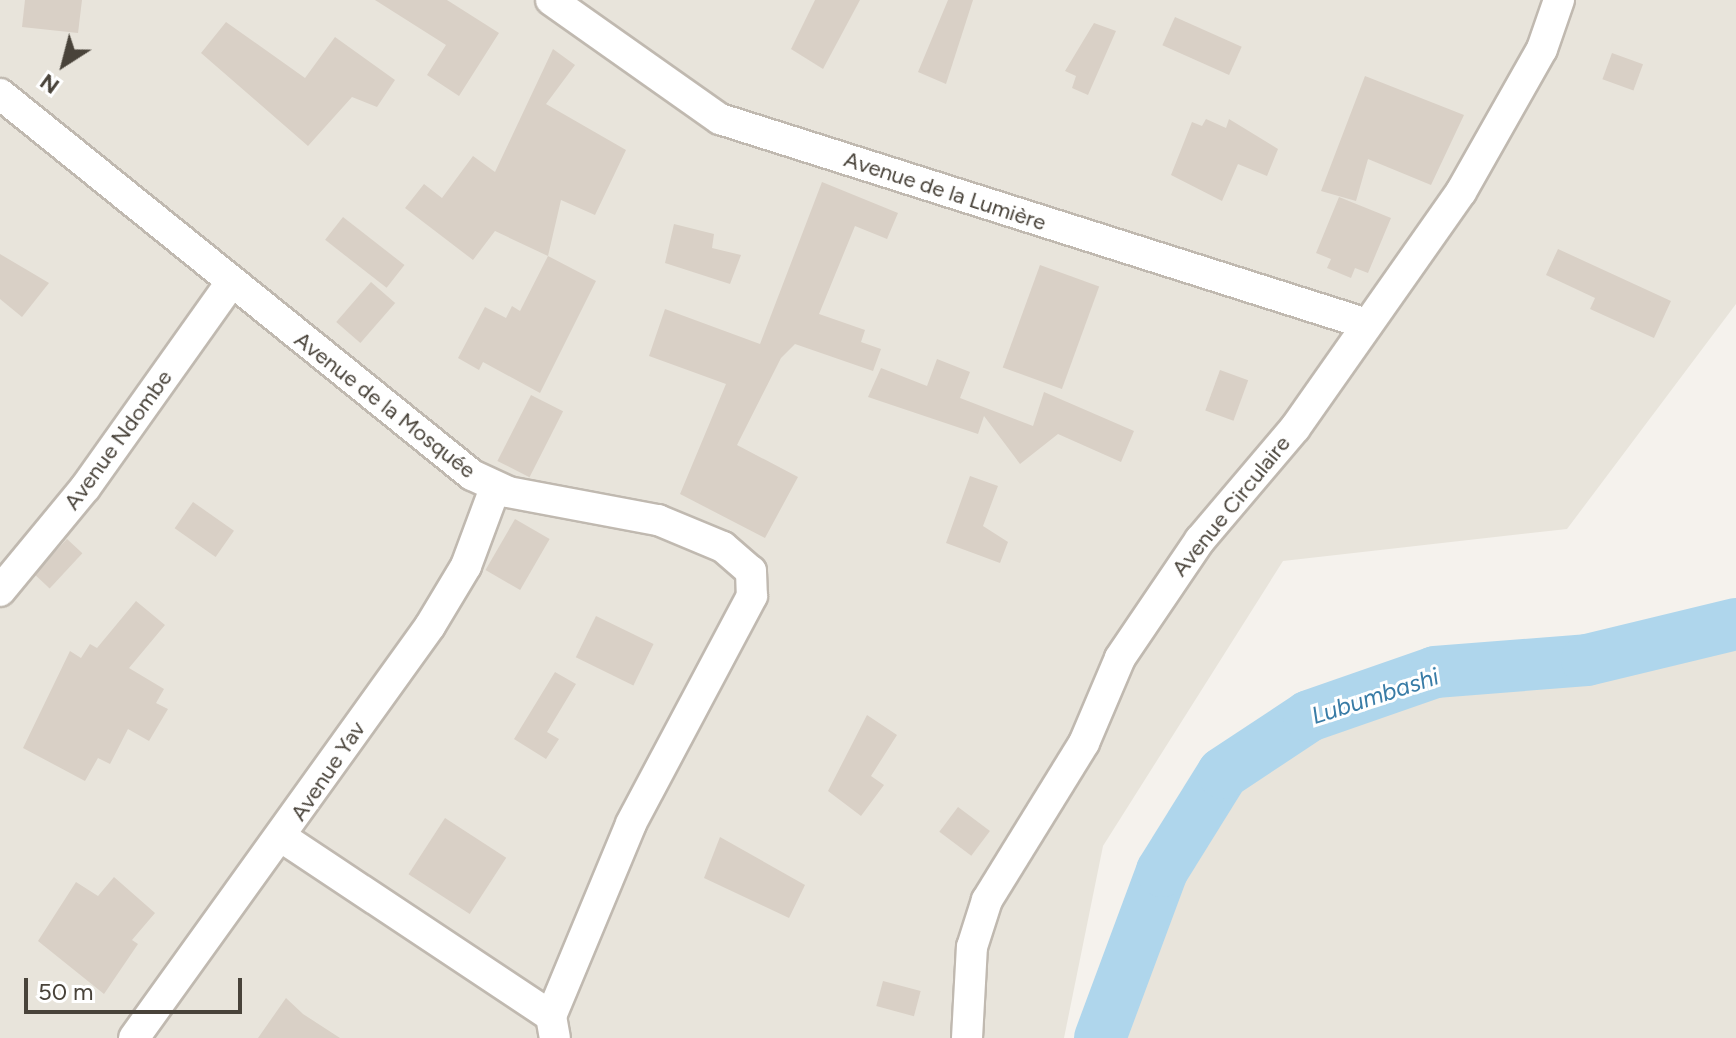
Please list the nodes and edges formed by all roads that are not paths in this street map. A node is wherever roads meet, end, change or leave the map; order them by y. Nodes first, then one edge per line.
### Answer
1 (551, 0) edge
2 (1559, 0) edge
3 (0, 94) edge
4 (230, 284) junction
5 (1367, 324) junction
6 (495, 488) junction
7 (0, 591) edge
8 (283, 838) junction
9 (553, 1027) edge
10 (134, 1038) edge
11 (967, 1038) edge

1 - 5 street, Avenue de la Lumière
2 - 5 street, Avenue Circulaire
3 - 4 street, Avenue de la Mosquée
4 - 6 street, Avenue de la Mosquée
4 - 7 street, Avenue Ndombe
5 - 11 street, Avenue Circulaire
6 - 8 street, Avenue Yav
6 - 9 street, Avenue de la Mosquée
8 - 9 street
8 - 10 street, Avenue Yav

